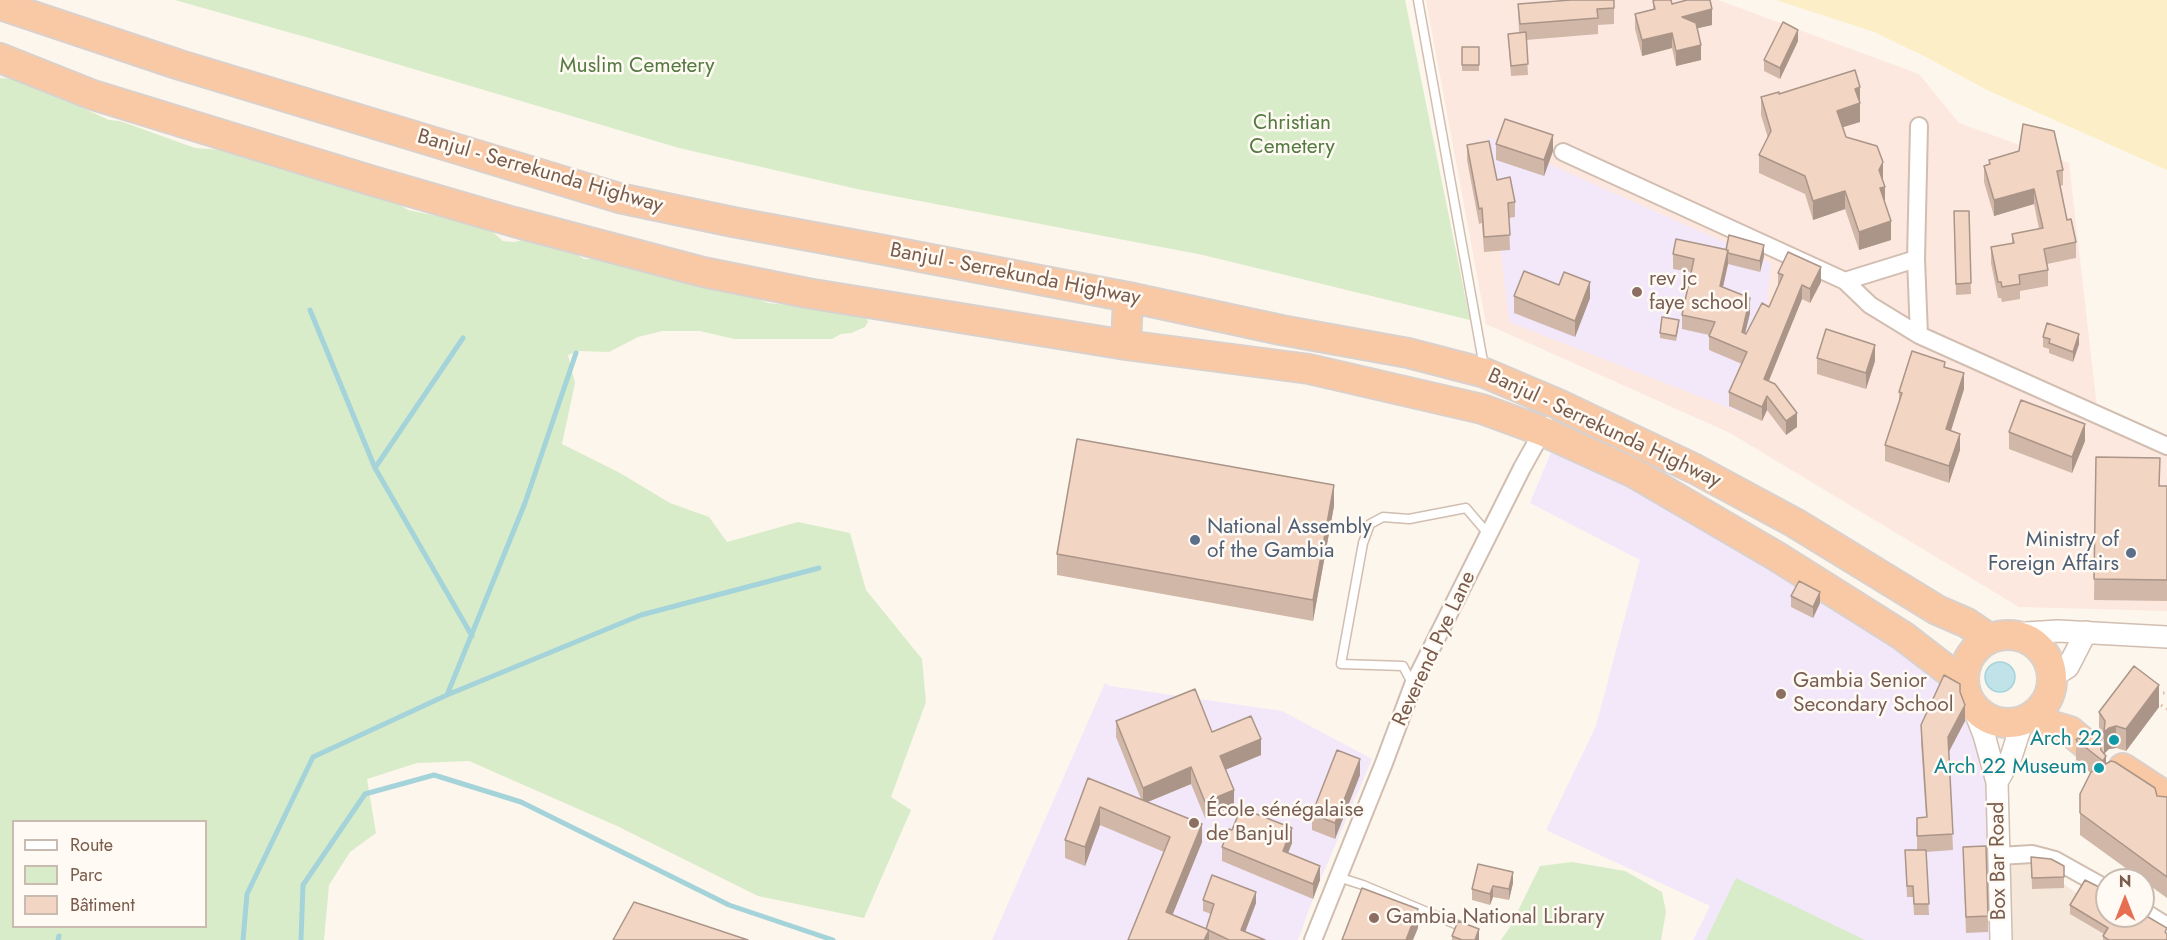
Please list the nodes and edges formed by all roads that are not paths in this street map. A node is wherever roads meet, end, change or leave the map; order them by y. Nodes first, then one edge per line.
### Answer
1 (1418, 0) edge
2 (0, 5) edge
3 (0, 57) edge
4 (1919, 126) dead end
5 (1563, 152) dead end
6 (1916, 259) junction
7 (1845, 281) junction
8 (1128, 297) junction
9 (1919, 335) junction
10 (1126, 345) junction
11 (1485, 373) junction
12 (1558, 404) junction
13 (1542, 431) junction
14 (2167, 447) edge
15 (1489, 535) junction
16 (2086, 632) junction
17 (2000, 636) junction
18 (2167, 637) edge
19 (1413, 685) junction
20 (1968, 694) junction
21 (2039, 702) junction
22 (2079, 739) edge
23 (2116, 764) edge
24 (1997, 782) junction
25 (2167, 797) edge
26 (1999, 856) junction
27 (1338, 877) junction
28 (2095, 882) edge
29 (1469, 930) edge
30 (1313, 940) edge
31 (2001, 940) edge

1 - 11 lane
2 - 8 highway, Banjul - Serrekunda Highway
3 - 10 highway, Banjul - Serrekunda Highway
4 - 6 street
5 - 7 street
6 - 7 street
6 - 9 street
7 - 9 street
8 - 10 highway
8 - 11 highway, Banjul - Serrekunda Highway
9 - 14 street
10 - 13 highway, Banjul - Serrekunda Highway
11 - 12 highway, Banjul - Serrekunda Highway
12 - 13 street, Reverend Pye Lane
12 - 17 highway, Banjul - Serrekunda Highway
13 - 15 street, Reverend Pye Lane
13 - 20 highway, Banjul - Serrekunda Highway
15 - 19 street, Reverend Pye Lane
15 - 19 lane
16 - 17 street
16 - 18 street
16 - 21 street
17 - 20 highway
17 - 21 highway
19 - 27 street, Reverend Pye Lane
20 - 21 highway
20 - 24 street, Box Bar Road
21 - 22 highway
21 - 24 street
23 - 25 highway
24 - 26 street, Box Bar Road
26 - 28 street
26 - 31 street, Box Bar Road
27 - 29 lane
27 - 30 street, Reverend Pye Lane

